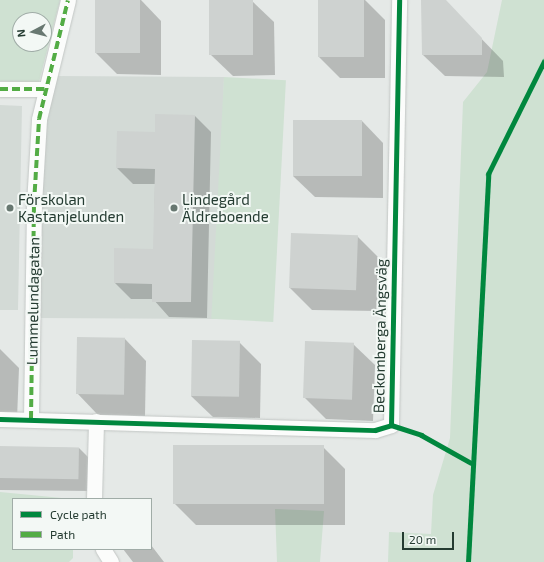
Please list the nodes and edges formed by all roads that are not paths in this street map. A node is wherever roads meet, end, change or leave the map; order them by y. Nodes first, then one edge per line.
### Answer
1 (68, 0) edge
2 (399, 0) edge
3 (0, 89) edge
4 (46, 89) junction
5 (0, 419) edge
6 (31, 419) junction
7 (96, 421) junction
8 (94, 498) edge
9 (105, 550) edge
10 (111, 562) edge

1 - 4 street, Lummelundagatan
2 - 7 street, Beckomberga Ängsväg
3 - 4 street
4 - 6 street, Lummelundagatan
5 - 6 street, Beckomberga Ängsväg
6 - 7 street, Beckomberga Ängsväg
7 - 8 street
9 - 10 street

